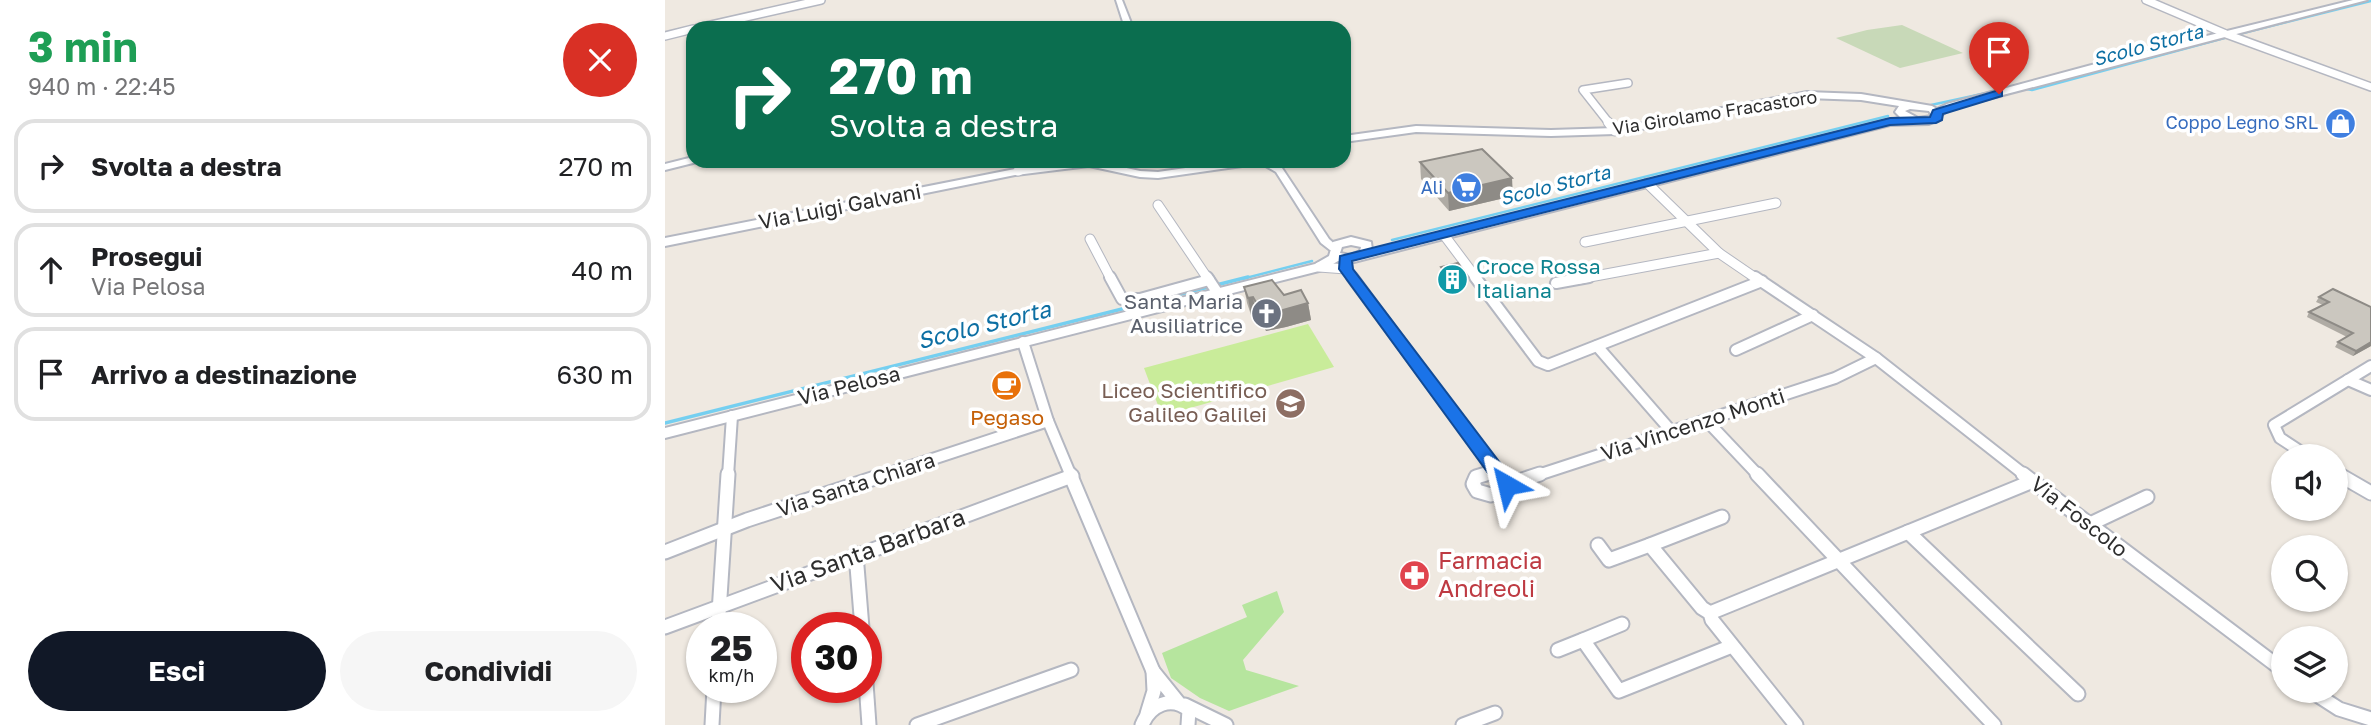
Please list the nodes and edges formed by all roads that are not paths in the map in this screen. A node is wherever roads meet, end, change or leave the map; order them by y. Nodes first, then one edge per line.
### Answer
1 (821, 0) edge
2 (1119, 0) edge
3 (2145, 0) edge
4 (2363, 0) edge
5 (730, 21) edge
6 (1126, 21) edge
7 (686, 31) edge
8 (2230, 35) junction
9 (665, 36) edge
10 (1628, 83) dead end
11 (2371, 87) edge
12 (1876, 100) junction
13 (1916, 106) junction
14 (1932, 110) junction
15 (1901, 112) junction
16 (1915, 120) junction
17 (1890, 121) junction
18 (1615, 131) junction
19 (1351, 138) edge
20 (686, 161) edge
21 (665, 167) edge
22 (1025, 168) edge
23 (1043, 168) edge
24 (1112, 168) edge
25 (1202, 168) edge
26 (1273, 168) edge
27 (1016, 172) junction
28 (1647, 183) junction
29 (1776, 203) dead end
30 (1158, 205) dead end
31 (1684, 220) junction
32 (1444, 235) junction
33 (1321, 236) junction
34 (1090, 239) dead end
35 (665, 242) edge
36 (1346, 242) junction
37 (1585, 242) dead end
38 (1365, 251) junction
39 (1719, 253) junction
40 (1340, 258) junction
41 (1762, 281) junction
42 (1556, 283) dead end
43 (1212, 286) junction
44 (1813, 315) junction
45 (1023, 342) junction
46 (1597, 346) junction
47 (1736, 350) dead end
48 (1876, 358) junction
49 (2371, 366) edge
50 (2348, 380) junction
51 (2371, 390) edge
52 (732, 416) junction
53 (1048, 421) junction
54 (1707, 421) junction
55 (1672, 432) junction
56 (665, 433) edge
57 (2287, 444) edge
58 (1488, 460) junction
59 (1497, 473) junction
60 (1479, 475) junction
61 (1072, 476) junction
62 (2348, 480) edge
63 (2033, 481) junction
64 (1507, 485) junction
65 (2371, 493) edge
66 (2147, 497) dead end
67 (1722, 517) dead end
68 (2088, 525) junction
69 (726, 528) junction
70 (1908, 532) junction
71 (1598, 545) dead end
72 (1650, 545) junction
73 (665, 552) edge
74 (856, 554) junction
75 (1837, 560) junction
76 (719, 605) junction
77 (719, 612) edge
78 (861, 612) edge
79 (1710, 613) junction
80 (1622, 624) dead end
81 (665, 628) edge
82 (1583, 640) junction
83 (1732, 646) junction
84 (1558, 650) dead end
85 (2271, 661) edge
86 (1071, 670) dead end
87 (1153, 671) junction
88 (2078, 694) dead end
89 (713, 703) edge
90 (867, 703) edge
91 (2330, 703) edge
92 (1181, 704) junction
93 (1495, 713) dead end
94 (2371, 719) edge
95 (1145, 720) edge
96 (712, 725) edge
97 (869, 725) edge
98 (918, 725) edge
99 (1188, 725) edge
100 (1226, 725) edge
101 (1463, 725) edge
102 (1796, 725) edge
103 (1994, 725) edge

1 - 5 street
2 - 6 street
3 - 8 street
4 - 8 main road
7 - 9 street
8 - 11 street
8 - 14 main road
10 - 18 street
12 - 13 main road, Via Girolamo Fracastoro
12 - 15 main road, Via Girolamo Fracastoro
12 - 18 main road, Via Girolamo Fracastoro
13 - 14 main road
13 - 15 main road
14 - 16 main road
15 - 16 main road
15 - 17 main road
16 - 17 main road
17 - 28 main road
18 - 19 main road, Via Girolamo Fracastoro
20 - 21 main road
22 - 27 street, Via Luigi Galvani
23 - 27 main road, Via Luigi Galvani
24 - 25 main road, Via Luigi Galvani
26 - 33 street
27 - 35 main road, Via Luigi Galvani
28 - 31 street, Via Foscolo
28 - 32 main road
29 - 31 street
30 - 43 street
31 - 37 street
31 - 39 street, Via Foscolo
32 - 38 main road
32 - 46 street
33 - 36 street
33 - 40 street
34 - 43 street
36 - 38 main road
36 - 40 main road
38 - 40 main road
39 - 41 street, Via Foscolo
39 - 42 street
40 - 43 main road, Via Pelosa
40 - 58 street
41 - 44 street, Via Foscolo
41 - 46 street
43 - 45 main road, Via Pelosa
44 - 47 street
44 - 48 street, Via Foscolo
45 - 52 main road, Via Pelosa
45 - 53 street
46 - 55 street
48 - 54 street, Via Vincenzo Monti
48 - 63 street, Via Foscolo
49 - 50 street
50 - 51 street
50 - 57 street
52 - 56 main road, Via Pelosa
52 - 69 street
53 - 61 street
53 - 69 street, Via Santa Chiara
54 - 55 street, Via Vincenzo Monti
54 - 75 street
55 - 64 street, Via Vincenzo Monti
58 - 59 street
58 - 60 street
59 - 60 street
59 - 64 street
60 - 64 street
61 - 74 street, Via Santa Barbara
61 - 87 street
62 - 65 street
63 - 68 street, Via Foscolo
63 - 70 street
66 - 68 street
67 - 72 street
68 - 85 street, Via Foscolo
69 - 73 street, Via Santa Chiara
69 - 76 street
70 - 75 street
70 - 88 street
71 - 72 street
72 - 79 street
74 - 76 street, Via Santa Barbara
74 - 78 street
75 - 79 street
75 - 103 street
76 - 77 street
76 - 81 street, Via Santa Barbara
79 - 83 street
80 - 82 street
82 - 83 street
82 - 84 street
83 - 102 street
86 - 98 street
87 - 92 street
87 - 95 street
89 - 96 street
90 - 97 street
91 - 94 street
92 - 95 street
92 - 99 street
92 - 100 street
93 - 101 street

